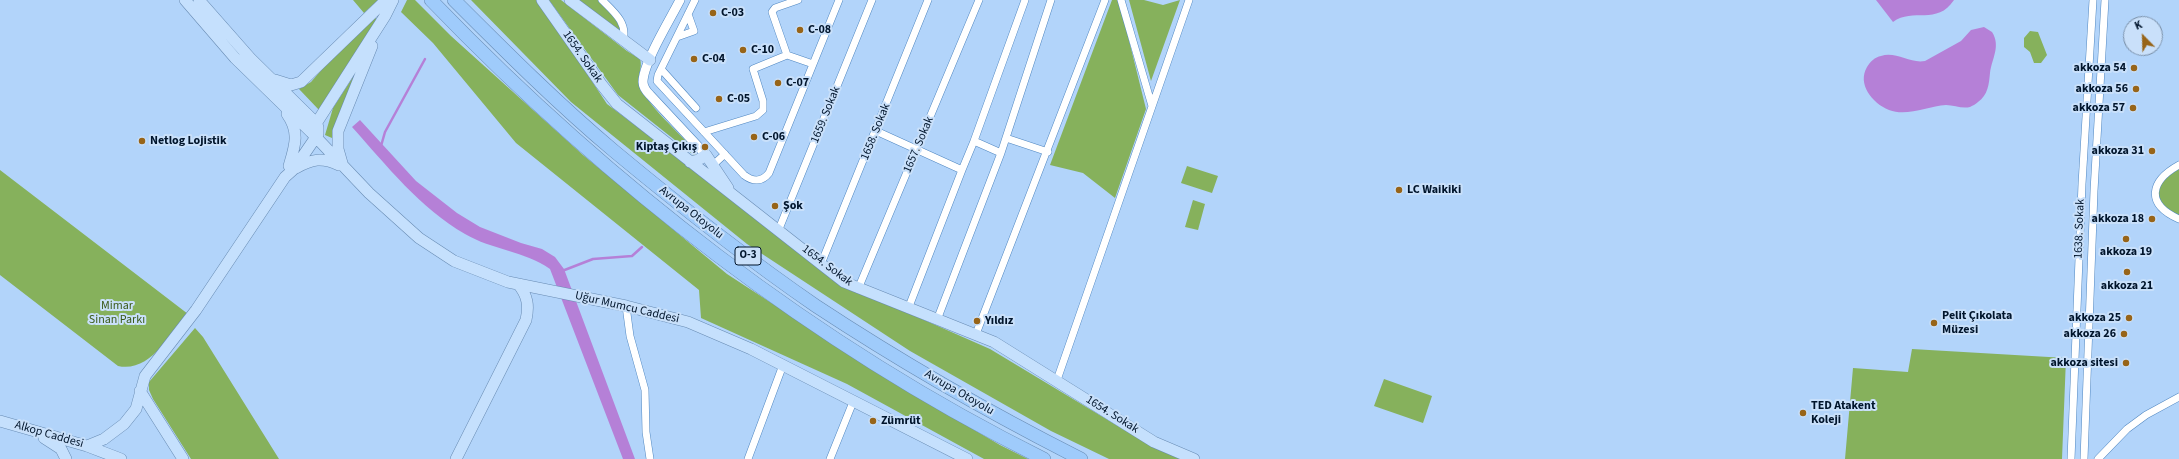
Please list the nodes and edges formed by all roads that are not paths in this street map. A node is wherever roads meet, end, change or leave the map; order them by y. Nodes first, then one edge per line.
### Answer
1 (185, 0) edge
2 (199, 0) edge
3 (386, 0) edge
4 (393, 0) edge
5 (431, 0) edge
6 (454, 0) edge
7 (542, 0) edge
8 (570, 0) edge
9 (602, 0) edge
10 (680, 0) edge
11 (695, 0) edge
12 (798, 0) edge
13 (840, 0) edge
14 (872, 0) edge
15 (928, 0) edge
16 (979, 0) edge
17 (1025, 0) edge
18 (1051, 0) edge
19 (1106, 0) edge
20 (1121, 0) edge
21 (1189, 0) edge
22 (2093, 0) edge
23 (2105, 0) edge
24 (688, 14) junction
25 (385, 16) junction
26 (677, 37) junction
27 (623, 41) junction
28 (787, 55) junction
29 (650, 60) junction
30 (813, 64) junction
31 (661, 69) junction
32 (265, 73) junction
33 (278, 100) junction
34 (1152, 106) junction
35 (696, 108) dead end
36 (315, 131) junction
37 (876, 131) junction
38 (704, 132) junction
39 (1006, 138) junction
40 (974, 141) junction
41 (716, 145) junction
42 (917, 149) junction
43 (1048, 152) junction
44 (1001, 153) junction
45 (725, 154) junction
46 (706, 155) junction
47 (690, 162) junction
48 (713, 165) junction
49 (2179, 165) edge
50 (292, 167) junction
51 (344, 167) junction
52 (962, 170) junction
53 (731, 194) junction
54 (2179, 219) edge
55 (779, 229) junction
56 (820, 264) junction
57 (518, 284) junction
58 (858, 289) junction
59 (626, 306) junction
60 (908, 309) junction
61 (937, 320) junction
62 (976, 334) junction
63 (783, 365) junction
64 (1057, 380) junction
65 (140, 391) junction
66 (2179, 397) edge
67 (853, 402) junction
68 (0, 421) edge
69 (38, 433) junction
70 (87, 446) junction
71 (117, 458) edge
72 (66, 459) edge
73 (96, 459) edge
74 (183, 459) edge
75 (456, 459) edge
76 (650, 459) edge
77 (748, 459) edge
78 (830, 459) edge
79 (967, 459) edge
80 (1044, 459) edge
81 (1081, 459) edge
82 (1194, 459) edge
83 (2071, 459) edge
84 (2084, 459) edge
85 (2098, 459) edge

1 - 33 main road
2 - 32 main road
3 - 32 main road
4 - 25 main road
5 - 80 highway, Avrupa Otoyolu / O-3
6 - 81 highway, Avrupa Otoyolu / O-3
7 - 47 main road, 1654. Sokak
8 - 27 main road
9 - 27 street
10 - 29 street
11 - 24 street
12 - 28 street
13 - 30 street
14 - 55 street, 1659. Sokak
15 - 37 street, 1658. Sokak
16 - 42 street, 1657. Sokak
17 - 40 street
18 - 39 street
19 - 43 street
20 - 34 street
21 - 34 street
22 - 83 street, 1638. Sokak
23 - 84 street, 1638. Sokak
24 - 26 street
24 - 26 street
25 - 36 main road
25 - 51 main road
26 - 31 street
27 - 29 main road
28 - 30 street
28 - 38 street
29 - 46 street
30 - 45 street
31 - 35 street
31 - 38 street
32 - 36 main road
33 - 36 main road
33 - 50 main road
34 - 64 street
36 - 50 main road
36 - 51 main road, Uğur Mumcu Caddesi
37 - 42 street
37 - 56 street, 1658. Sokak
38 - 41 street
39 - 43 street
39 - 44 street
40 - 44 street
40 - 52 street
41 - 45 street
41 - 46 street
42 - 52 street
42 - 58 street, 1657. Sokak
43 - 62 street
44 - 61 street
45 - 48 street
46 - 47 main road
46 - 48 main road
47 - 53 main road, 1654. Sokak
48 - 53 main road
49 - 54 street
50 - 51 main road
50 - 65 main road
51 - 57 main road, Uğur Mumcu Caddesi
52 - 60 street
53 - 55 main road, 1654. Sokak
55 - 56 main road, 1654. Sokak
56 - 58 main road, 1654. Sokak
57 - 59 main road, Uğur Mumcu Caddesi
57 - 75 main road
58 - 60 main road, 1654. Sokak
59 - 63 main road, Uğur Mumcu Caddesi
59 - 76 street
60 - 61 main road, 1654. Sokak
61 - 62 main road, 1654. Sokak
62 - 64 main road, 1654. Sokak
63 - 67 main road, Uğur Mumcu Caddesi
63 - 77 street
64 - 82 main road, 1654. Sokak
65 - 70 main road
65 - 74 main road
66 - 85 street
67 - 78 street
67 - 79 main road, Uğur Mumcu Caddesi
68 - 69 main road, Alkop Caddesi
69 - 70 main road, Alkop Caddesi
69 - 72 main road
70 - 71 main road, Alkop Caddesi
71 - 73 main road

